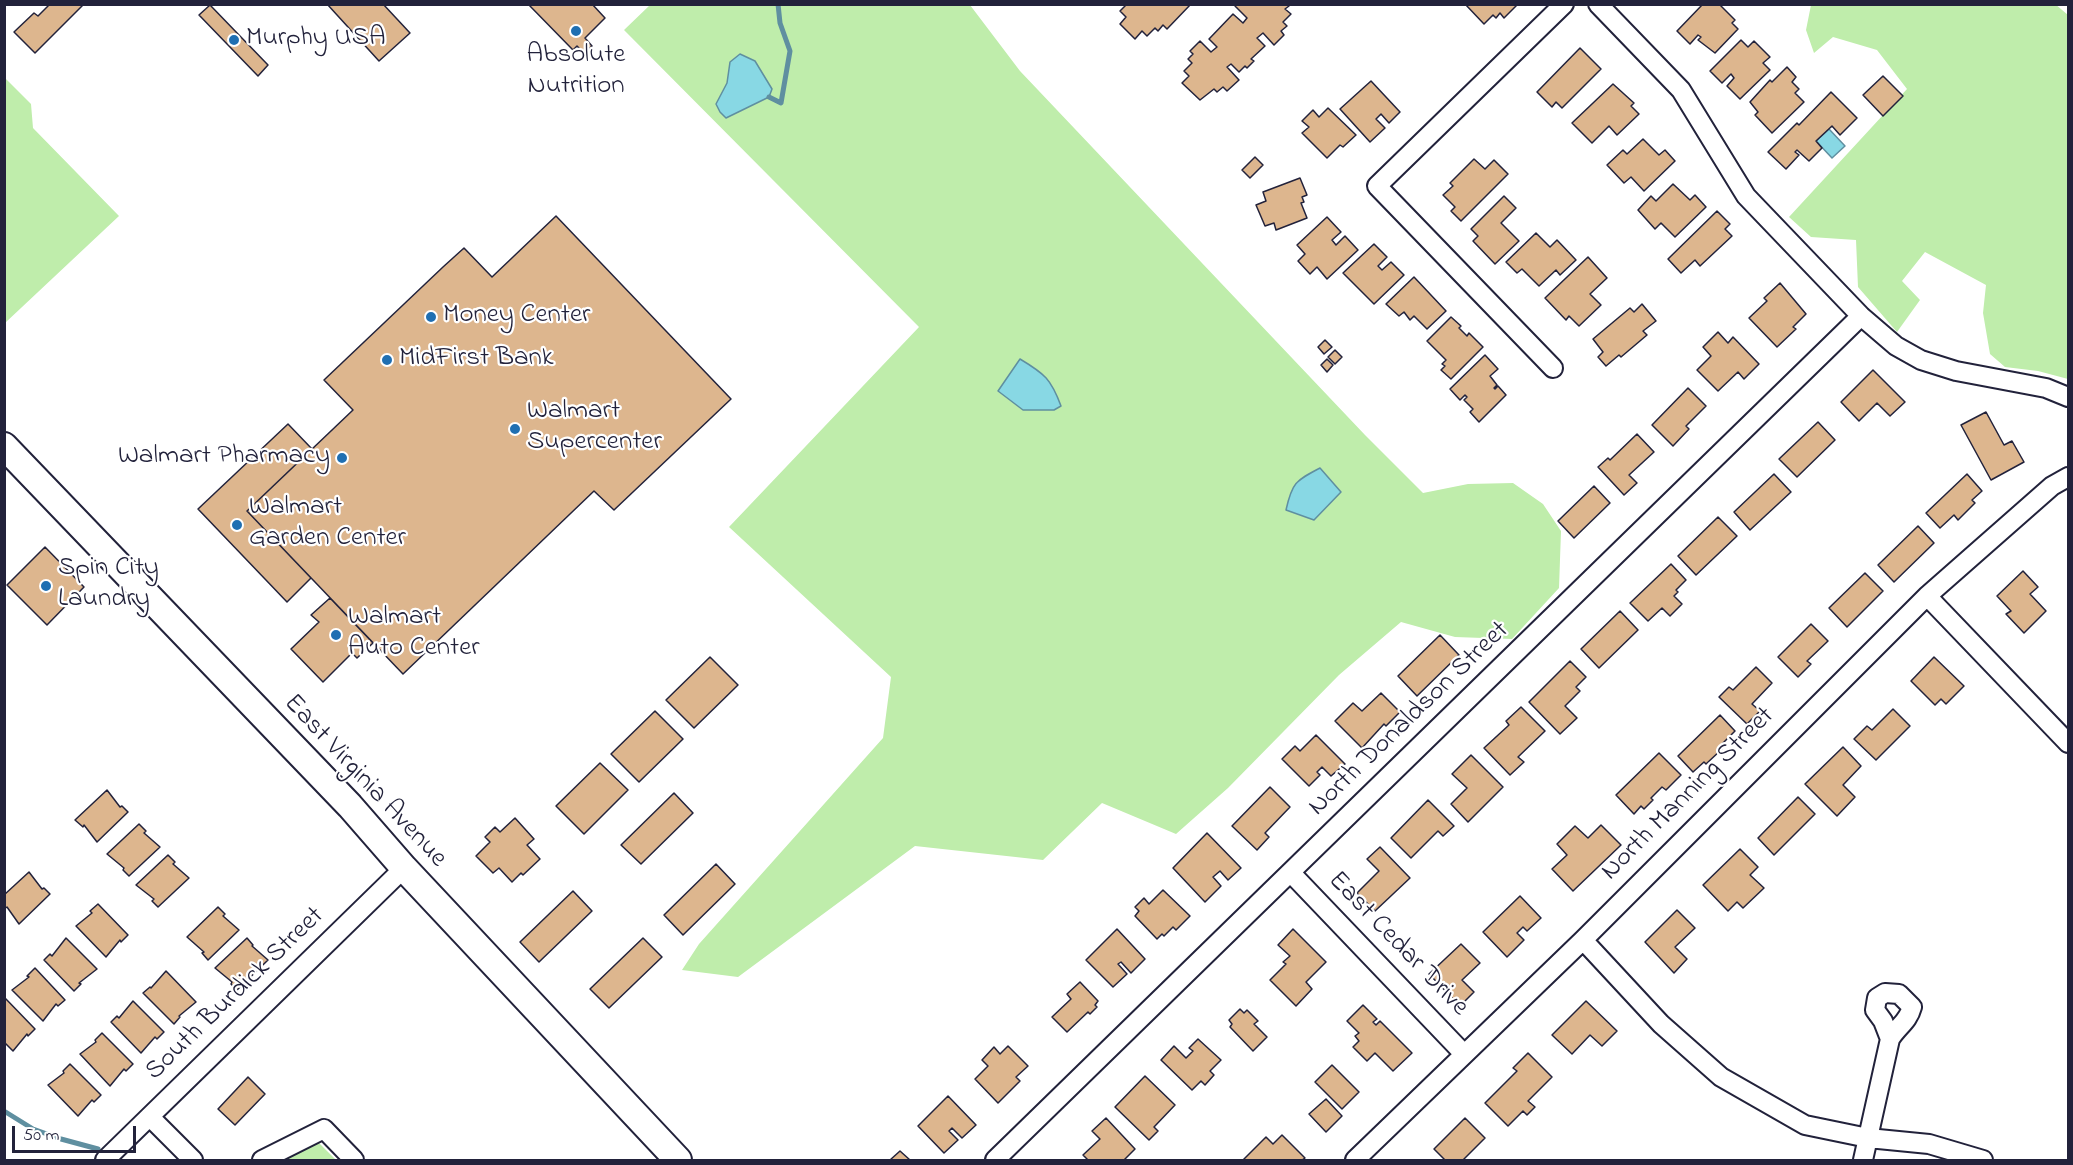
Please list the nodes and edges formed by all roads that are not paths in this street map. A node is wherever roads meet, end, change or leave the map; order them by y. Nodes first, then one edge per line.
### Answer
1 (1564, 4) edge
2 (1598, 4) edge
3 (1861, 316) junction
4 (1553, 368) dead end
5 (2068, 397) edge
6 (4, 446) edge
7 (2068, 477) edge
8 (1927, 596) junction
9 (2068, 742) edge
10 (404, 868) junction
11 (1291, 873) junction
12 (1582, 940) junction
13 (1890, 1039) dead end
14 (1464, 1054) junction
15 (150, 1117) junction
16 (1868, 1138) junction
17 (105, 1161) edge
18 (193, 1161) edge
19 (262, 1161) edge
20 (354, 1161) edge
21 (678, 1161) edge
22 (995, 1161) edge
23 (1355, 1161) edge
24 (1863, 1161) edge
25 (1983, 1161) edge

1 - 4 street
2 - 3 street
3 - 5 street
3 - 11 street, North Donaldson Street
6 - 10 street, East Virginia Avenue
7 - 8 street, North Manning Street
8 - 9 street
8 - 12 street, North Manning Street
10 - 15 street, South Burdick Street
10 - 21 street, East Virginia Avenue
11 - 14 street, East Cedar Drive
11 - 22 street, North Donaldson Street
12 - 14 street, North Manning Street
12 - 16 street
13 - 16 street
14 - 23 street, North Manning Street
15 - 17 street, South Burdick Street
15 - 18 street
16 - 24 street
16 - 25 street
19 - 20 street

